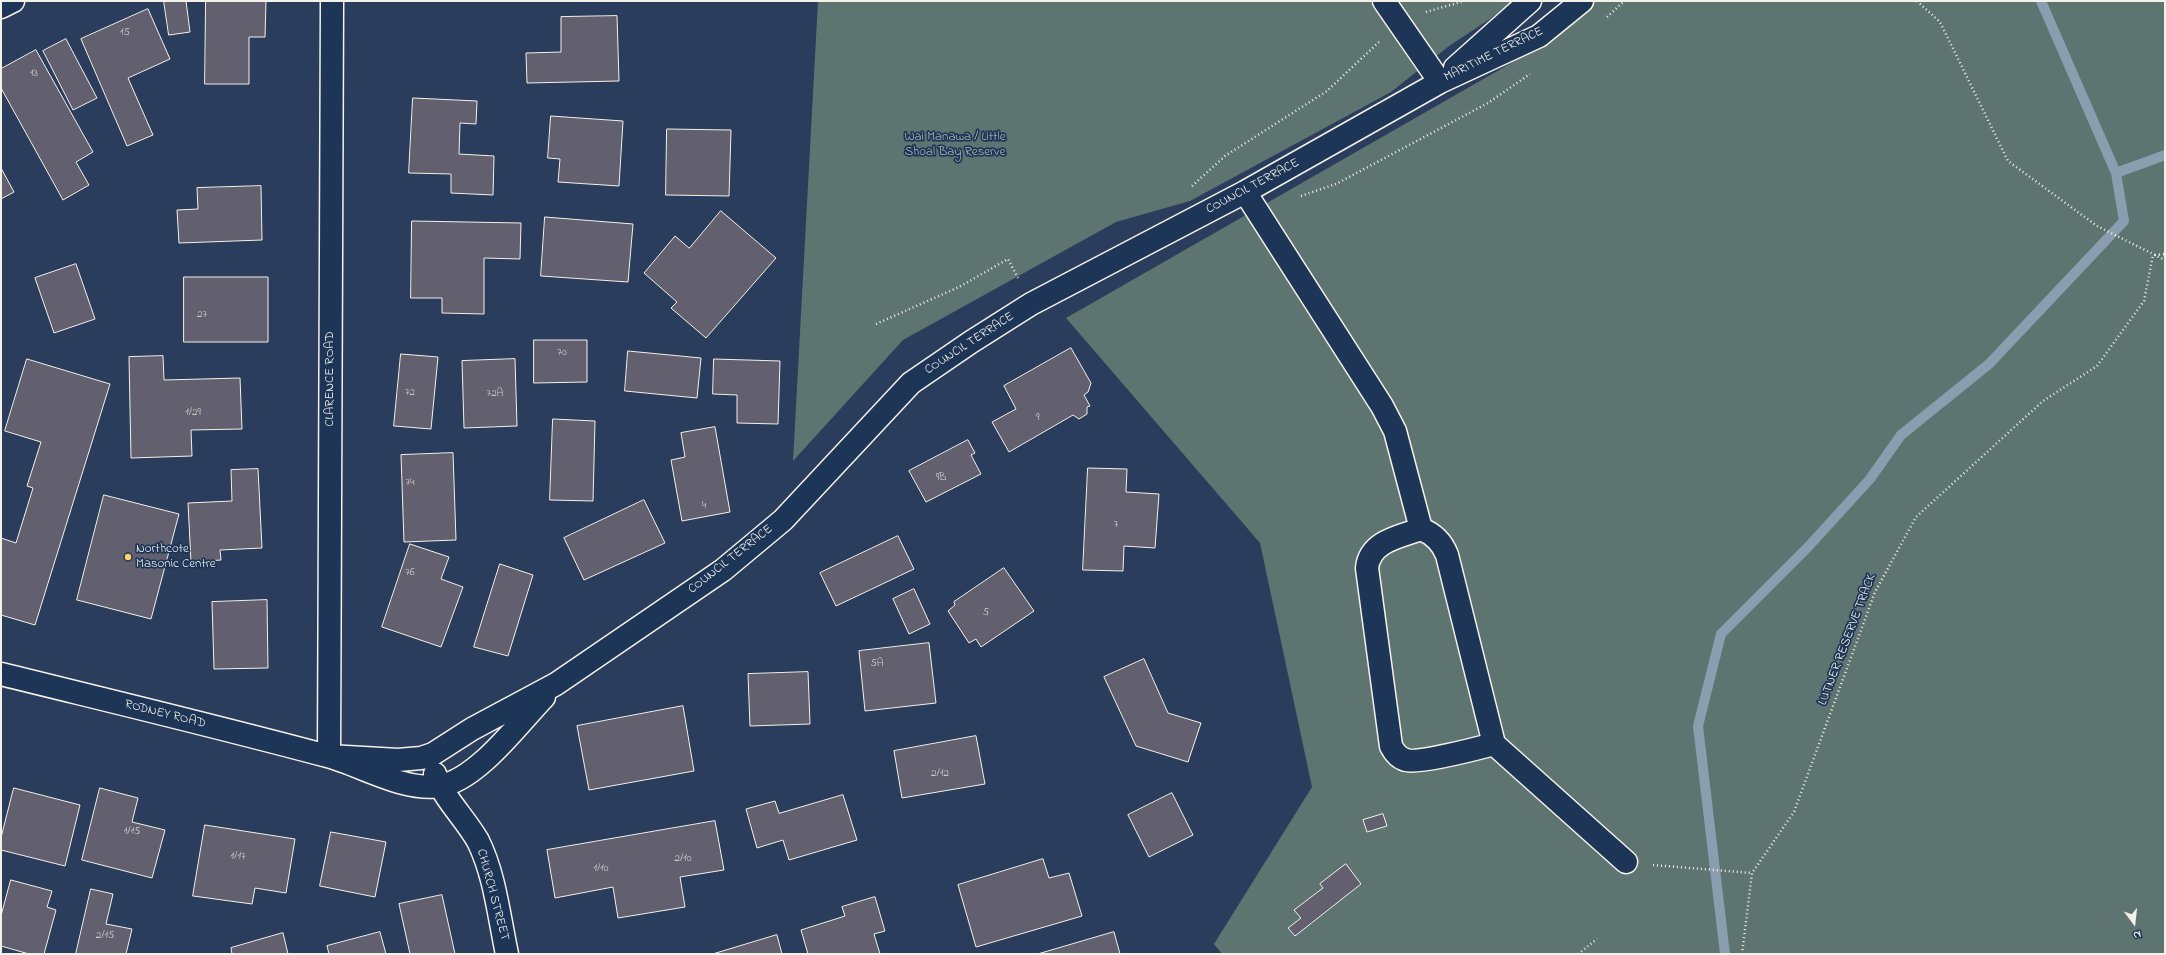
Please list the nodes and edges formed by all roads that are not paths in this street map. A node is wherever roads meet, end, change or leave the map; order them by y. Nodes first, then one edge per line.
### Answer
1 (13, 1) edge
2 (332, 1) edge
3 (1384, 1) edge
4 (1530, 1) edge
5 (1582, 1) edge
6 (1, 7) edge
7 (1440, 82) junction
8 (1245, 192) junction
9 (1421, 529) junction
10 (1, 674) edge
11 (556, 684) junction
12 (1494, 744) junction
13 (433, 754) junction
14 (329, 756) junction
15 (439, 786) junction
16 (1626, 862) road end
17 (507, 954) edge

1 - 6 street
2 - 14 street, CLARENCE ROAD
3 - 7 street
4 - 7 street, MARITIME TERRACE
5 - 7 street, MARITIME TERRACE
7 - 8 street, COUNCIL TERRACE
8 - 9 street
8 - 11 street, COUNCIL TERRACE
9 - 12 street
9 - 12 street
10 - 14 street, RODNEY ROAD
11 - 13 street, COUNCIL TERRACE
11 - 15 street, COUNCIL TERRACE
12 - 16 street
13 - 14 street, RODNEY ROAD
13 - 15 street, CHURCH STREET
14 - 15 street, RODNEY ROAD
15 - 17 street, CHURCH STREET

